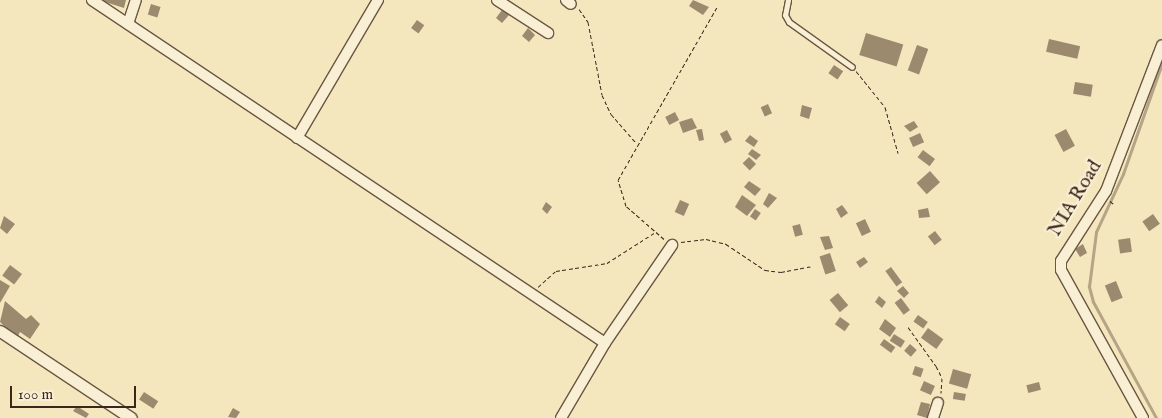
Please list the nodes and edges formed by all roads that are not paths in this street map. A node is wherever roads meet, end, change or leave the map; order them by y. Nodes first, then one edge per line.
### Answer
1 (92, 0) edge
2 (136, 0) edge
3 (378, 0) edge
4 (497, 0) edge
5 (788, 0) edge
6 (128, 24) junction
7 (548, 33) dead end
8 (1162, 45) edge
9 (852, 67) road end
10 (297, 138) junction
11 (672, 245) road end
12 (0, 331) edge
13 (605, 343) junction
14 (938, 403) road end
15 (131, 418) edge
16 (561, 418) edge
17 (933, 418) edge
18 (1143, 418) edge

1 - 6 street
2 - 6 street
3 - 10 street
4 - 7 street
5 - 9 lane
6 - 10 street
8 - 18 street, NIA Road
10 - 13 street
11 - 13 street
12 - 15 street
13 - 16 street
14 - 17 street

